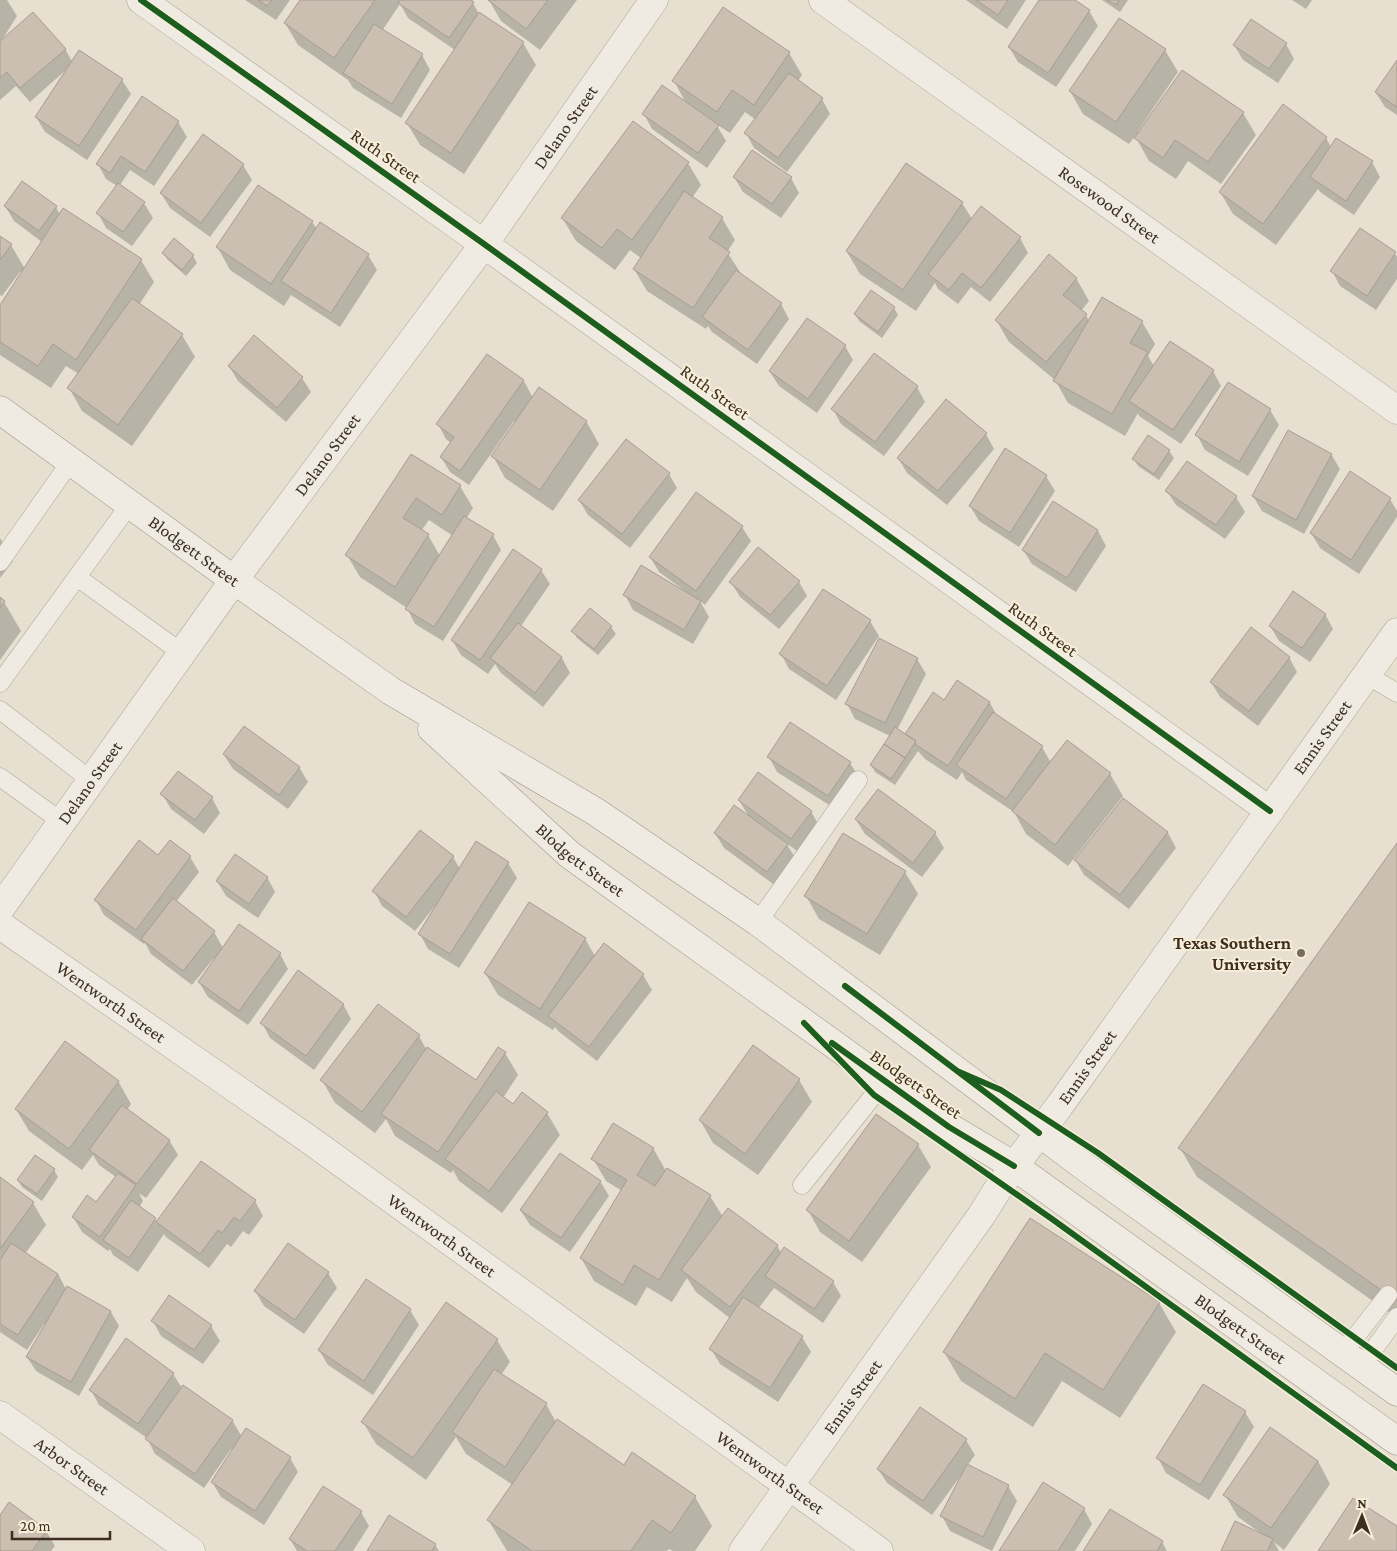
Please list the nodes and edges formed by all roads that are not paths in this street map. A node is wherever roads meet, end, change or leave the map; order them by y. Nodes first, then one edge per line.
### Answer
1 (141, 0) edge
2 (654, 0) edge
3 (822, 0) edge
4 (484, 244) junction
5 (0, 410) edge
6 (1397, 410) edge
7 (71, 461) junction
8 (130, 504) junction
9 (0, 562) edge
10 (77, 577) junction
11 (234, 580) junction
12 (1397, 632) edge
13 (182, 653) junction
14 (1366, 675) junction
15 (0, 682) edge
16 (390, 691) junction
17 (1397, 693) edge
18 (0, 710) edge
19 (0, 777) edge
20 (858, 780) dead end
21 (92, 781) junction
22 (1270, 810) junction
23 (62, 822) junction
24 (0, 909) edge
25 (758, 922) junction
26 (0, 925) edge
27 (885, 1081) junction
28 (1039, 1133) junction
29 (1014, 1166) junction
30 (802, 1185) dead end
31 (1388, 1295) dead end
32 (1397, 1317) edge
33 (1352, 1360) junction
34 (1397, 1392) edge
35 (0, 1415) edge
36 (1397, 1441) edge
37 (788, 1486) junction
38 (191, 1551) edge
39 (743, 1551) edge
40 (879, 1551) edge

1 - 4 street, Ruth Street
2 - 4 street, Delano Street
3 - 6 street, Rosewood Street
4 - 11 street, Delano Street
4 - 22 street, Ruth Street
5 - 7 street, Blodgett Street
7 - 8 street, Blodgett Street
7 - 9 lane
8 - 10 lane
8 - 11 street, Blodgett Street
10 - 13 lane
10 - 15 lane
11 - 13 street, Delano Street
11 - 16 street, Blodgett Street
12 - 14 street, Ennis Street
13 - 21 street, Delano Street
14 - 17 lane
14 - 22 street, Ennis Street
16 - 25 street, Blodgett Street
16 - 27 street, Blodgett Street
18 - 21 lane
19 - 23 lane
20 - 25 lane
21 - 23 street, Delano Street
22 - 28 street, Ennis Street
23 - 24 street, Delano Street
25 - 28 street, Blodgett Street
26 - 37 street, Wentworth Street
27 - 29 street, Blodgett Street
27 - 30 lane
28 - 29 street, Ennis Street
28 - 33 street, Blodgett Street
29 - 36 street, Blodgett Street
29 - 37 street, Ennis Street
31 - 33 lane
32 - 33 lane
33 - 34 street, Blodgett Street
35 - 38 street, Arbor Street
37 - 39 street, Ennis Street
37 - 40 street, Wentworth Street

